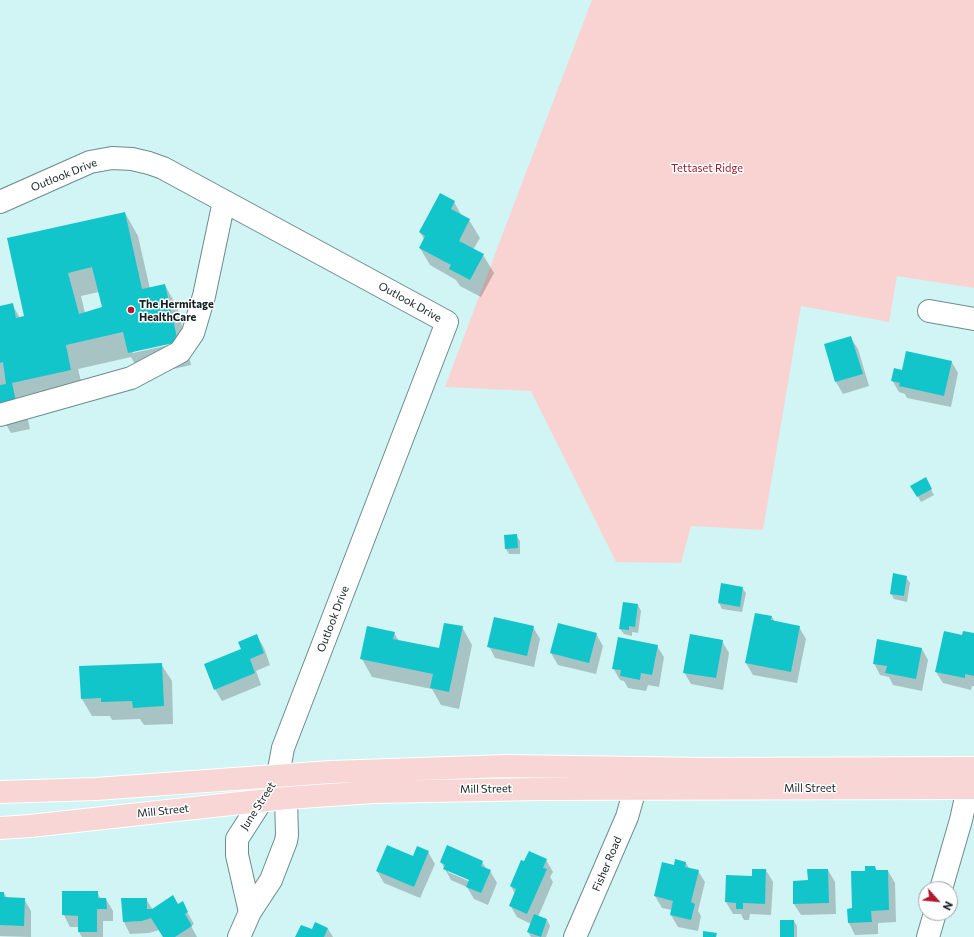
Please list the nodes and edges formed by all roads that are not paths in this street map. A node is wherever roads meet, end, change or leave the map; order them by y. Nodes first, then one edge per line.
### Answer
1 (224, 201) junction
2 (0, 202) edge
3 (929, 311) dead end
4 (974, 319) edge
5 (0, 415) edge
6 (278, 775) junction
7 (972, 782) edge
8 (636, 789) junction
9 (0, 792) edge
10 (286, 798) junction
11 (262, 801) junction
12 (0, 828) edge
13 (943, 881) edge
14 (250, 912) junction
15 (933, 921) edge
16 (239, 937) edge
17 (575, 937) edge
18 (928, 937) edge

1 - 2 street, Outlook Drive
1 - 5 street
1 - 6 street, Outlook Drive
3 - 4 street
6 - 7 main road, Mill Street
6 - 9 main road, Mill Street
6 - 10 street, June Street
6 - 11 street, June Street
7 - 8 main road, Mill Street
7 - 13 street
8 - 10 main road, Mill Street
8 - 17 street, Fisher Road
10 - 11 main road, Mill Street
10 - 14 street, June Street
11 - 12 main road, Mill Street
11 - 14 street, June Street
14 - 16 street, June Street
15 - 18 street

